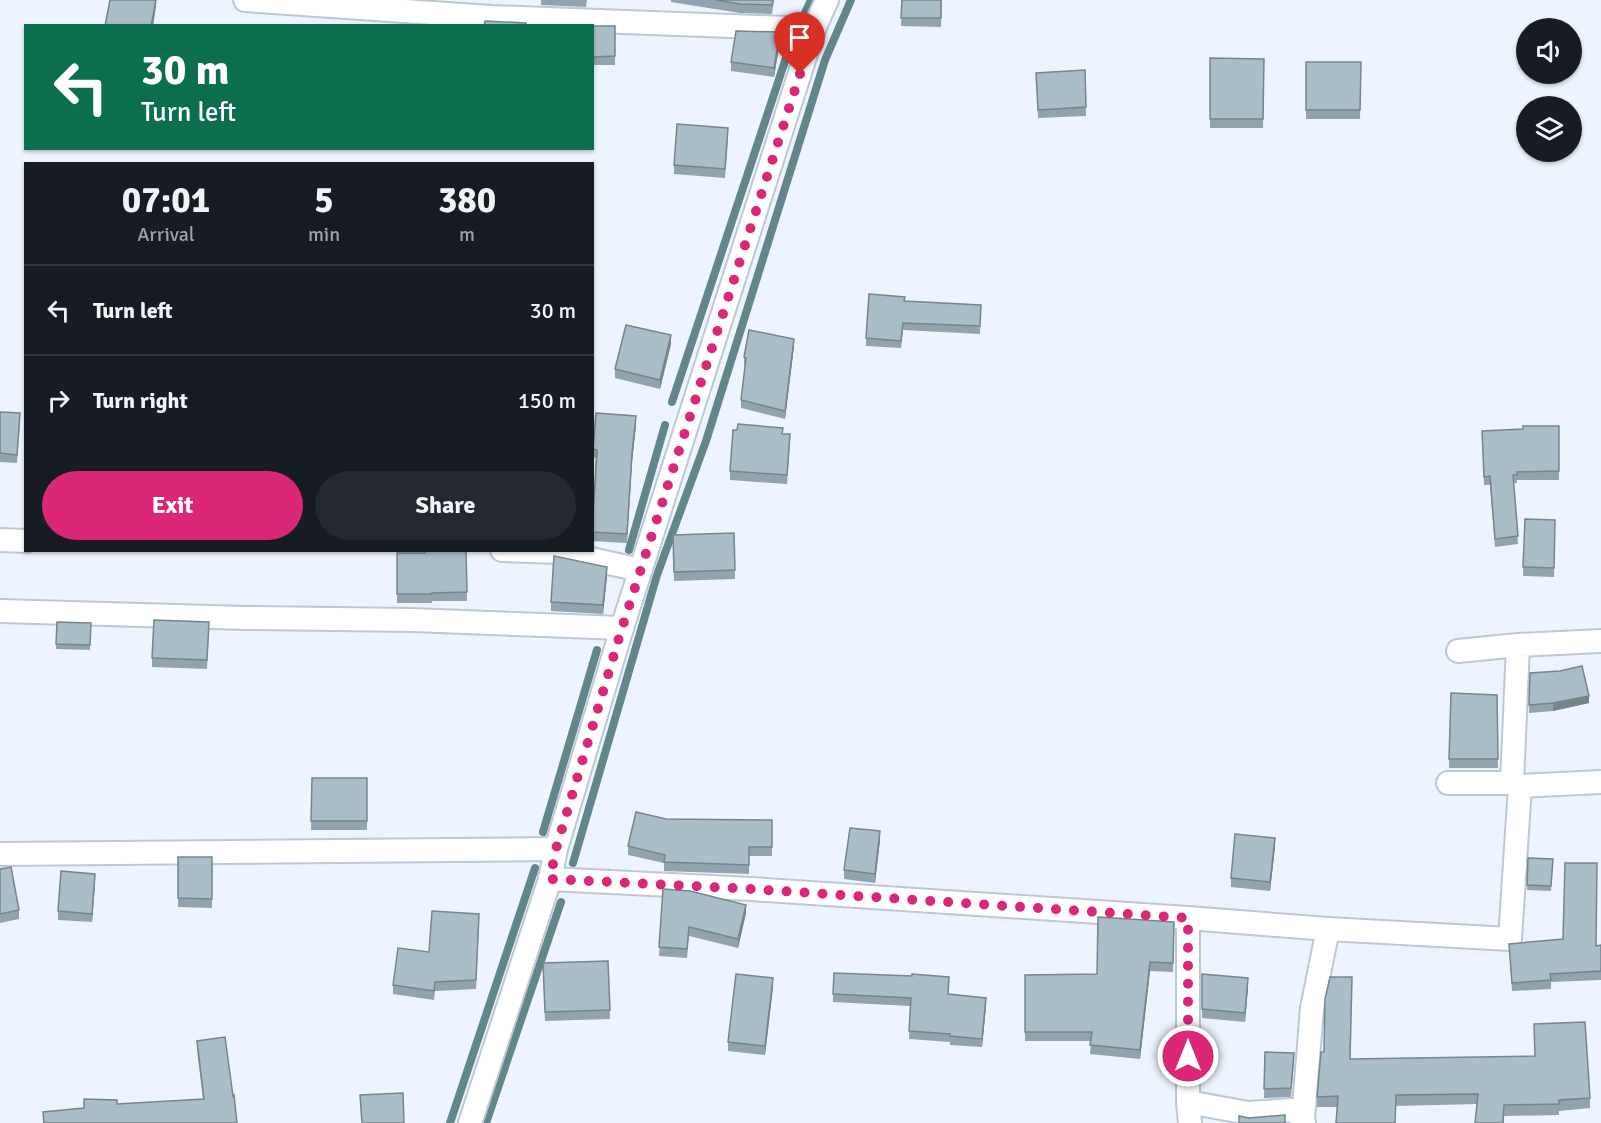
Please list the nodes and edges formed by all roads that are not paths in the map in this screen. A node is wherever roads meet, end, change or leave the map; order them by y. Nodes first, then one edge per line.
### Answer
1 (246, 0) edge
2 (827, 0) edge
3 (814, 29) junction
4 (0, 540) edge
5 (24, 541) edge
6 (560, 552) edge
7 (640, 570) junction
8 (0, 611) edge
9 (622, 628) junction
10 (1601, 641) edge
11 (1518, 645) junction
12 (1458, 651) dead end
13 (1601, 782) edge
14 (1448, 783) dead end
15 (1516, 785) junction
16 (556, 849) junction
17 (0, 854) edge
18 (550, 879) junction
19 (1188, 918) junction
20 (1328, 929) junction
21 (1189, 1112) edge
22 (1303, 1121) edge
23 (470, 1123) edge

1 - 3 street
2 - 3 street
3 - 7 street
4 - 5 street
6 - 7 street
7 - 9 street
8 - 9 street
9 - 16 street
10 - 11 street
11 - 12 street
11 - 15 street
13 - 15 street
14 - 15 street
15 - 20 street
16 - 17 street
16 - 18 street
18 - 19 street
18 - 23 street
19 - 20 street
19 - 21 street
20 - 22 street
21 - 22 street

